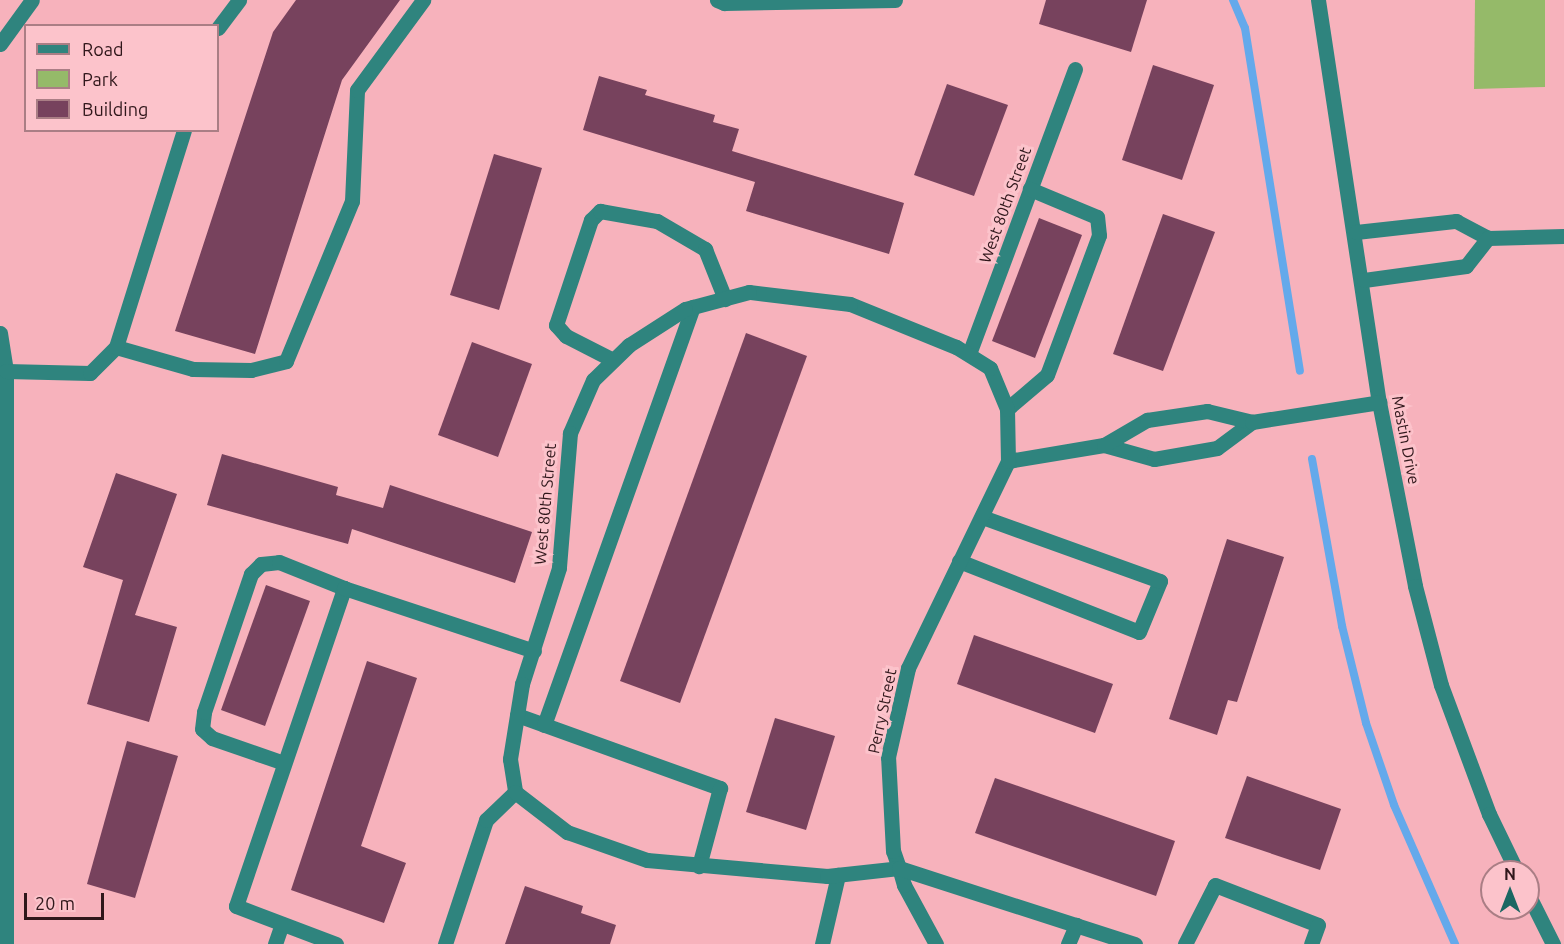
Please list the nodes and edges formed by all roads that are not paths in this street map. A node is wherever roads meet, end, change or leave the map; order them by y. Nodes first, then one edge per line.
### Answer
1 (32, 0) edge
2 (239, 0) edge
3 (423, 0) edge
4 (717, 0) edge
5 (896, 0) edge
6 (1318, 0) edge
7 (219, 27) edge
8 (0, 44) edge
9 (1075, 69) dead end
10 (183, 132) edge
11 (1030, 189) junction
12 (1356, 232) junction
13 (1564, 236) edge
14 (1488, 238) junction
15 (1364, 280) junction
16 (725, 299) junction
17 (693, 307) junction
18 (0, 333) edge
19 (116, 346) junction
20 (969, 354) junction
21 (613, 360) junction
22 (6, 372) junction
23 (1380, 402) junction
24 (1007, 409) junction
25 (1252, 422) junction
26 (1104, 446) junction
27 (1008, 461) junction
28 (982, 517) junction
29 (959, 561) junction
30 (344, 588) junction
31 (3, 608) edge
32 (534, 651) junction
33 (517, 715) junction
34 (544, 725) junction
35 (284, 763) junction
36 (515, 792) junction
37 (1511, 860) edge
38 (699, 866) junction
39 (899, 868) junction
40 (838, 875) junction
41 (1540, 918) edge
42 (282, 924) junction
43 (1076, 925) junction
44 (6, 944) edge
45 (275, 944) edge
46 (336, 944) edge
47 (445, 944) edge
48 (822, 944) edge
49 (936, 944) edge
50 (1068, 944) edge
51 (1135, 944) edge
52 (1185, 944) edge
53 (1311, 944) edge
54 (1553, 944) edge

1 - 8 street
2 - 7 street
3 - 19 street
4 - 5 street
6 - 12 street, Mastin Drive
9 - 11 street, West 80th Street
10 - 19 street
11 - 20 street, West 80th Street
11 - 24 street
12 - 14 street
12 - 15 street, Mastin Drive
13 - 14 street
14 - 15 street
15 - 23 street, Mastin Drive
16 - 17 street, West 80th Street
16 - 20 street, West 80th Street
16 - 21 street
17 - 21 street, West 80th Street
17 - 34 street
18 - 22 street
19 - 22 street
20 - 24 street, West 80th Street
21 - 32 street, West 80th Street
22 - 31 street
23 - 25 street
23 - 37 street, Mastin Drive
24 - 27 street, West 80th Street
25 - 26 street
25 - 26 street
26 - 27 street
27 - 28 street, Perry Street
28 - 29 street, Perry Street
28 - 29 street
29 - 39 street, Perry Street
30 - 32 street
30 - 35 street
30 - 35 street
31 - 44 street
32 - 33 street, West 80th Street
33 - 34 street
33 - 36 street, West 80th Street
34 - 38 street
35 - 42 street
36 - 38 street
36 - 47 street
38 - 40 street
39 - 40 street
39 - 43 street
39 - 49 street, Perry Street
40 - 48 street
41 - 54 street
42 - 45 street
42 - 46 street
43 - 50 street
43 - 51 street
52 - 53 street

